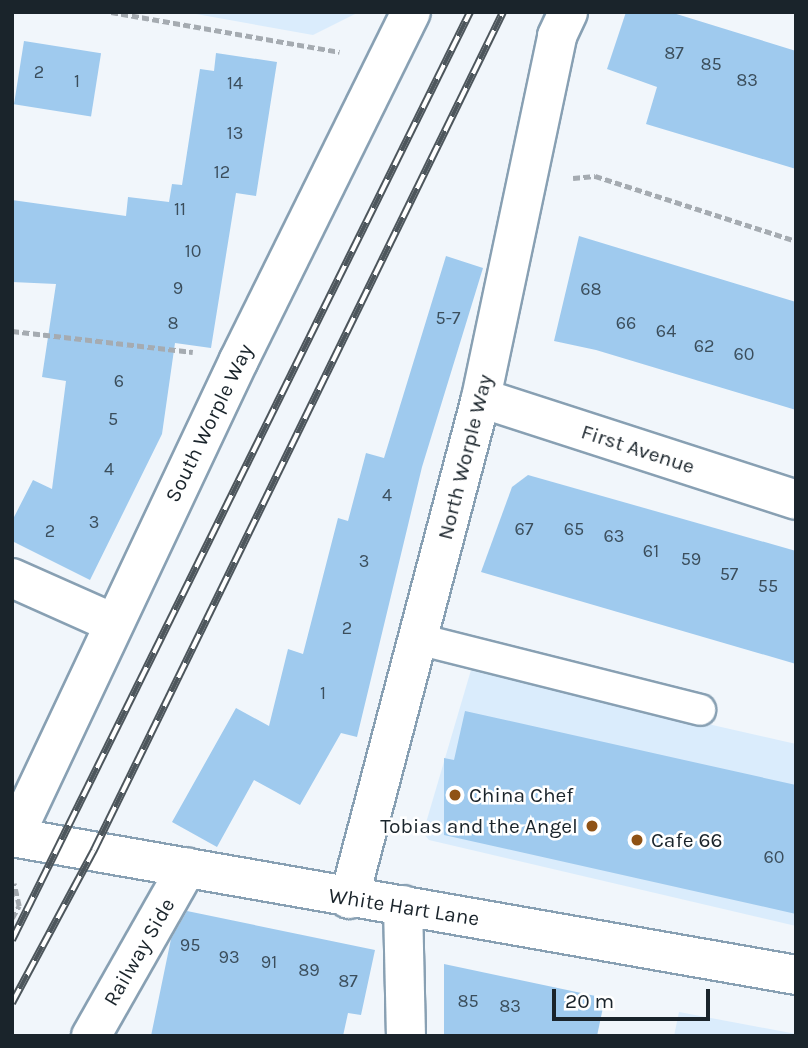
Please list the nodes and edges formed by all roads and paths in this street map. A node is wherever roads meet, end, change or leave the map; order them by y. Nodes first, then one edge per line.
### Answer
1 (111, 12) edge
2 (411, 12) edge
3 (568, 12) edge
4 (386, 60) junction
5 (524, 183) junction
6 (796, 240) edge
7 (12, 331) edge
8 (239, 360) junction
9 (481, 398) junction
10 (796, 500) edge
11 (12, 579) edge
12 (113, 624) junction
13 (418, 639) junction
14 (700, 710) dead end
15 (13, 837) edge
16 (187, 867) junction
17 (12, 877) edge
18 (349, 899) junction
19 (403, 905) junction
20 (12, 918) edge
21 (796, 975) edge
22 (91, 1036) edge
23 (406, 1036) edge

1 - 4 path
2 - 4 street, South Worple Way
3 - 5 street, North Worple Way
4 - 8 street, South Worple Way
5 - 6 path
5 - 9 street, North Worple Way
7 - 8 path
8 - 12 street, South Worple Way
9 - 10 street, First Avenue
9 - 13 street, North Worple Way
11 - 12 street
12 - 15 street, South Worple Way
13 - 14 lane
13 - 18 street, North Worple Way
15 - 16 street, White Hart Lane
16 - 18 street, White Hart Lane
16 - 22 street, Railway Side
17 - 20 path
18 - 19 street, White Hart Lane
19 - 21 street, White Hart Lane
19 - 23 street

